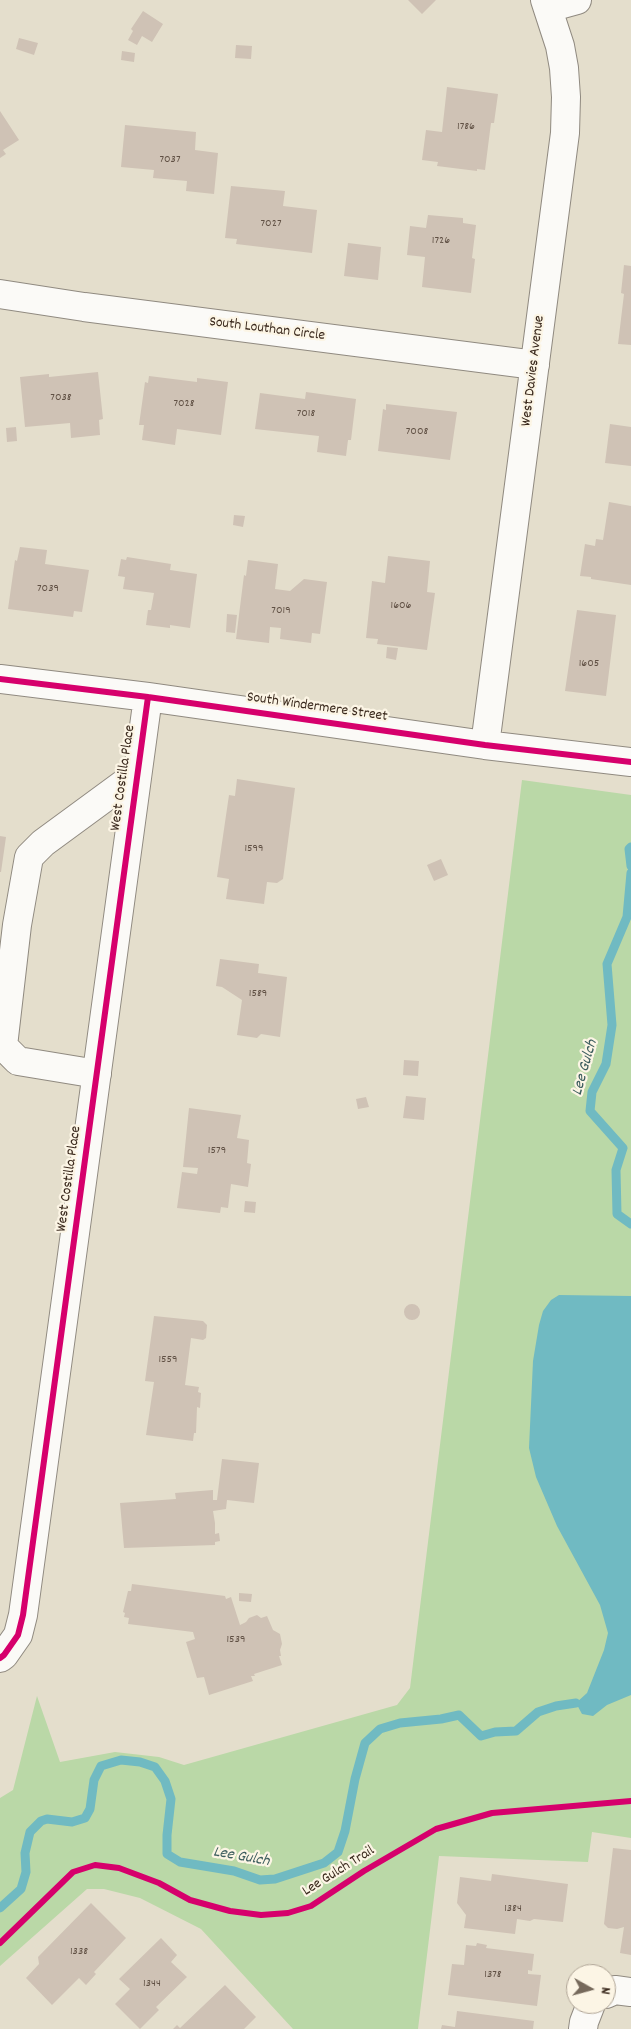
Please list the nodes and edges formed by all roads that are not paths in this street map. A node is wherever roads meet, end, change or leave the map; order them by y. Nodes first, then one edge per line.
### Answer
1 (577, 0) edge
2 (547, 4) edge
3 (0, 294) edge
4 (534, 365) junction
5 (0, 679) edge
6 (148, 696) junction
7 (486, 745) junction
8 (631, 762) edge
9 (138, 774) junction
10 (97, 1074) junction
11 (0, 1658) edge
12 (616, 1990) edge
13 (631, 1992) edge
14 (587, 2014) edge
15 (583, 2029) edge

1 - 2 street
2 - 4 street, West Davies Avenue
3 - 4 street, South Louthan Circle
4 - 7 street, West Davies Avenue
5 - 6 street, South Windermere Street
6 - 7 street, South Windermere Street
6 - 9 street, West Costilla Place
7 - 8 street, South Windermere Street
9 - 10 street, West Costilla Place
9 - 10 street
10 - 11 street, West Costilla Place
12 - 13 street
14 - 15 street

